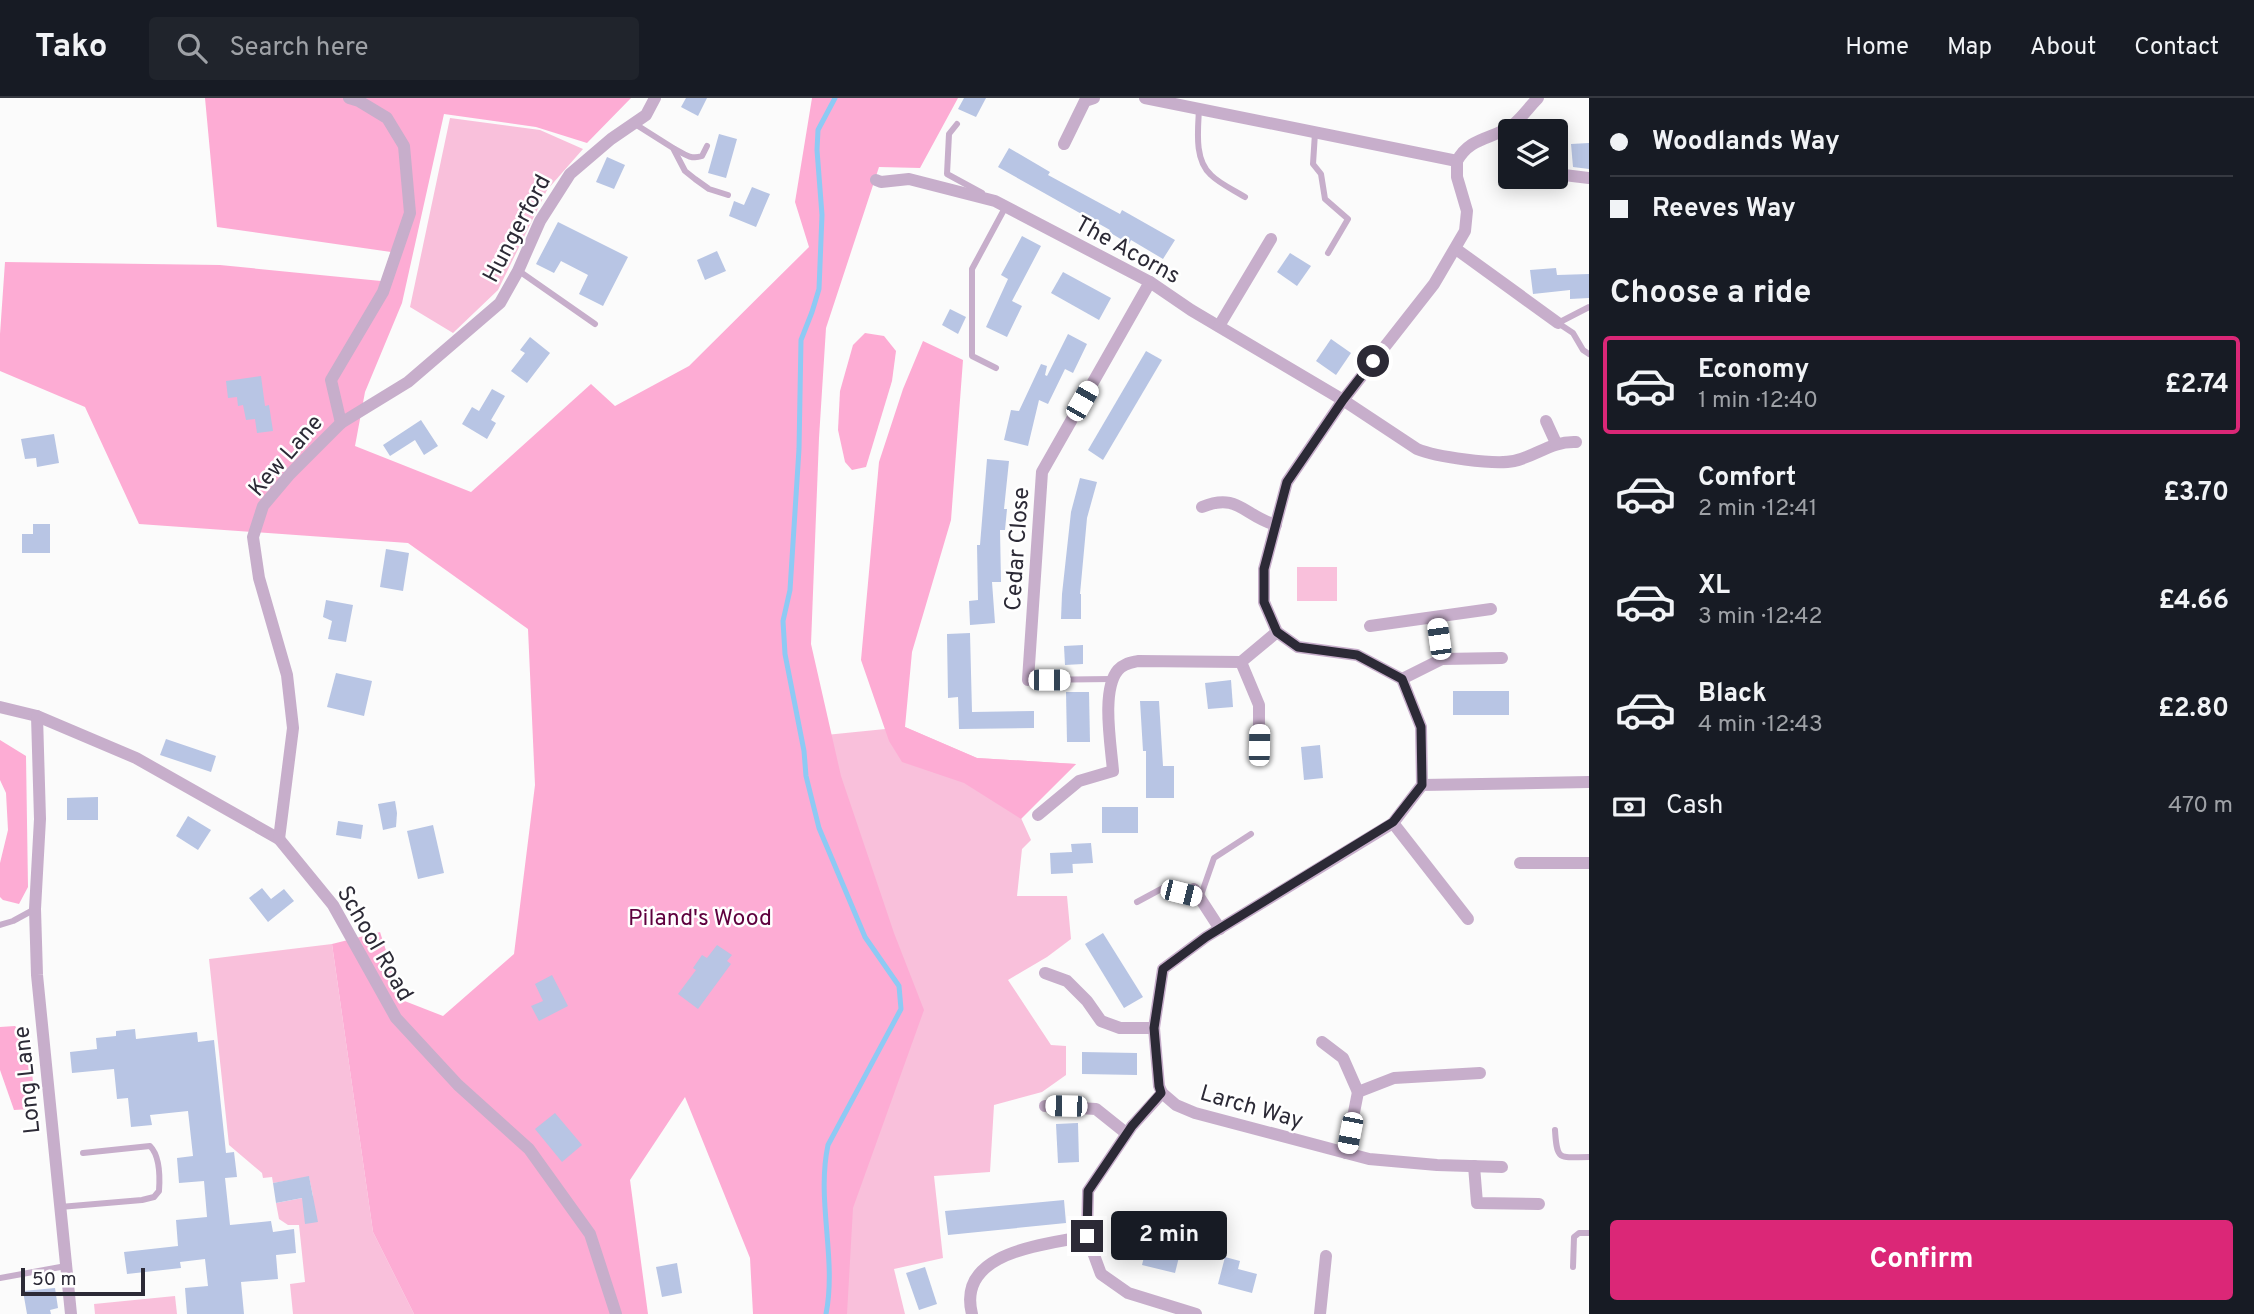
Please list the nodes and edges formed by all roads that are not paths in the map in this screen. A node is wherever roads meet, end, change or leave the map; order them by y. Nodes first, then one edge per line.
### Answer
1 (349, 98) edge
2 (655, 98) edge
3 (1145, 98) edge
4 (1538, 98) edge
5 (1088, 99) edge
6 (1199, 109) junction
7 (1523, 119) edge
8 (633, 123) junction
9 (957, 124) dead end
10 (1315, 133) junction
11 (1498, 134) edge
12 (1064, 144) dead end
13 (707, 146) dead end
14 (673, 148) junction
15 (1457, 161) junction
16 (1568, 175) edge
17 (1589, 178) edge
18 (876, 180) dead end
19 (728, 195) dead end
20 (1245, 197) dead end
21 (1001, 203) junction
22 (1271, 239) dead end
23 (1456, 249) junction
24 (1328, 253) dead end
25 (518, 271) junction
26 (1150, 282) junction
27 (1589, 307) edge
28 (1558, 323) junction
29 (595, 324) dead end
30 (1219, 326) junction
31 (1589, 355) edge
32 (996, 368) dead end
33 (1343, 400) junction
34 (1546, 421) dead end
35 (341, 423) junction
36 (1576, 442) dead end
37 (1556, 443) junction
38 (1202, 507) dead end
39 (1276, 525) junction
40 (1491, 609) dead end
41 (1436, 618) junction
42 (1370, 626) dead end
43 (1277, 632) junction
44 (1502, 658) dead end
45 (1442, 659) junction
46 (1241, 662) junction
47 (1112, 679) junction
48 (1402, 679) junction
49 (1028, 680) joint
50 (0, 707) edge
51 (37, 716) junction
52 (1259, 745) dead end
53 (1589, 782) edge
54 (1422, 785) junction
55 (1038, 815) dead end
56 (1393, 822) junction
57 (1251, 834) dead end
58 (279, 839) junction
59 (1520, 863) dead end
60 (1589, 863) edge
61 (1197, 894) junction
62 (1137, 902) dead end
63 (35, 909) junction
64 (1468, 919) dead end
65 (0, 925) edge
66 (1220, 929) junction
67 (1045, 973) dead end
68 (1154, 1028) junction
69 (1322, 1042) dead end
70 (1480, 1073) dead end
71 (1358, 1092) junction
72 (1161, 1093) junction
73 (1045, 1106) dead end
74 (1555, 1130) dead end
75 (1126, 1133) junction
76 (83, 1153) dead end
77 (1346, 1153) junction
78 (1589, 1157) edge
79 (1474, 1166) junction
80 (1502, 1167) dead end
81 (1539, 1204) dead end
82 (60, 1207) junction
83 (1589, 1233) edge
84 (1087, 1236) junction
85 (1326, 1256) dead end
86 (66, 1266) junction
87 (1573, 1267) dead end
88 (0, 1278) edge
89 (1181, 1312) edge
90 (71, 1314) edge
91 (615, 1314) edge
92 (972, 1314) edge
93 (1196, 1314) edge
94 (1320, 1314) edge

1 - 35 street, Kew Lane
2 - 8 street, Hungerford
3 - 6 street
4 - 7 street
5 - 12 street
6 - 10 street
6 - 20 lane
8 - 14 lane
8 - 25 street, Hungerford
9 - 21 lane
10 - 15 street
10 - 24 lane
11 - 15 street
13 - 14 lane
14 - 19 lane
15 - 23 street
16 - 17 street
18 - 21 street, The Acorns
21 - 26 street, The Acorns
21 - 32 lane
22 - 30 street
23 - 28 street
23 - 33 street
25 - 29 lane
25 - 35 street, Hungerford
26 - 30 street, The Acorns
26 - 49 street, Cedar Close
27 - 28 lane
28 - 31 lane
30 - 33 street, The Acorns
33 - 37 street, The Acorns
33 - 39 street
34 - 37 street
35 - 58 street, Kew Lane
36 - 37 street
38 - 39 street
39 - 43 street
40 - 41 street
41 - 42 street
41 - 45 street
43 - 46 street
43 - 48 street
44 - 45 street
45 - 48 street
46 - 47 street
46 - 52 street
47 - 49 lane
47 - 55 street
48 - 54 street
50 - 51 street, School Road
51 - 58 street, School Road
51 - 63 street, Long Lane
53 - 54 street
54 - 56 street
56 - 64 street
56 - 66 street
57 - 61 lane
58 - 91 street, School Road
59 - 60 street
61 - 62 lane
61 - 66 street
63 - 65 lane
63 - 82 street, Long Lane
66 - 68 street
67 - 68 street
68 - 72 street
69 - 71 street
70 - 71 street
71 - 77 street
72 - 75 street
72 - 77 street, Larch Way
73 - 75 street
74 - 78 lane
75 - 84 street
76 - 82 lane
77 - 79 street, Larch Way
79 - 80 street, Larch Way
79 - 81 street
82 - 86 street, Long Lane
83 - 87 lane
84 - 89 street
84 - 92 street
85 - 94 street
86 - 88 lane
86 - 90 street, Long Lane
89 - 93 street

